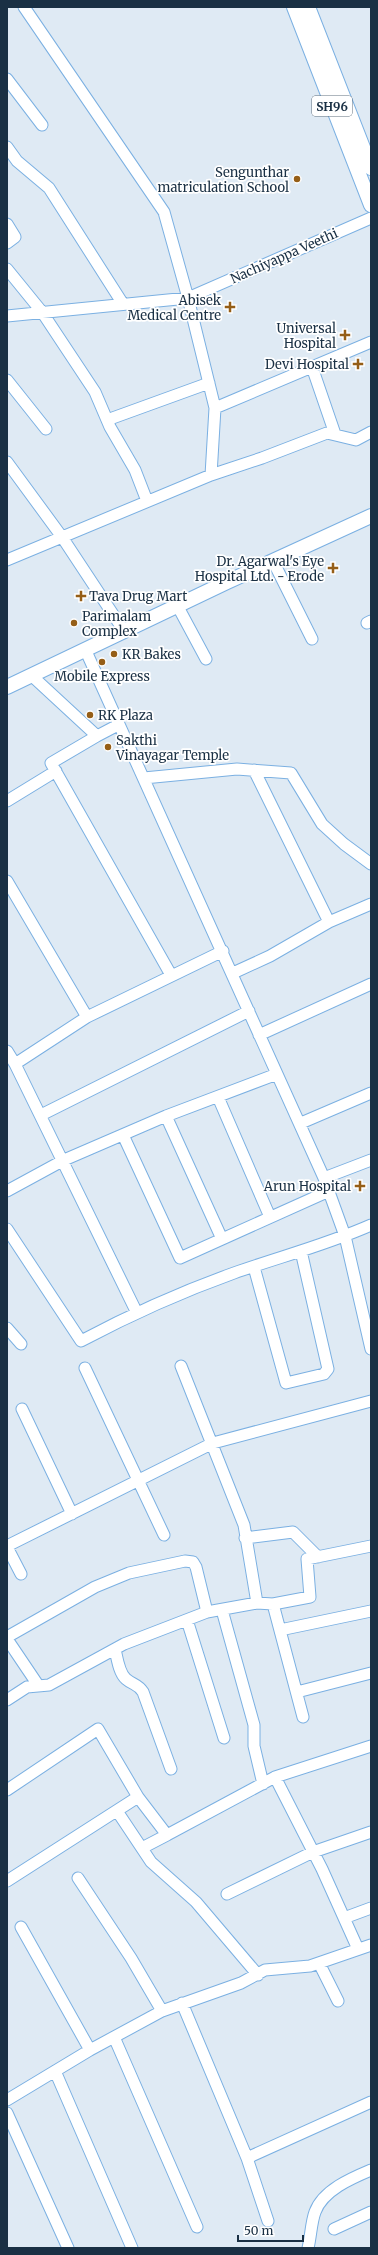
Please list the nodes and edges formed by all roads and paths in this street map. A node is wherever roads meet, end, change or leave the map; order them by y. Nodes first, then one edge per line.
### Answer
1 (24, 7) edge
2 (294, 7) edge
3 (297, 7) edge
4 (303, 7) edge
5 (308, 7) edge
6 (7, 79) edge
7 (42, 125) dead end
8 (7, 147) edge
9 (370, 161) edge
10 (371, 179) edge
11 (371, 196) edge
12 (371, 205) edge
13 (371, 218) edge
14 (7, 224) edge
15 (7, 243) edge
16 (7, 269) edge
17 (188, 298) junction
18 (124, 304) junction
19 (42, 312) junction
20 (7, 316) edge
21 (371, 342) edge
22 (312, 367) junction
23 (7, 380) edge
24 (209, 383) junction
25 (215, 408) junction
26 (107, 420) junction
27 (46, 429) dead end
28 (371, 432) edge
29 (335, 434) junction
30 (7, 462) edge
31 (211, 475) junction
32 (147, 501) junction
33 (371, 516) edge
34 (62, 537) junction
35 (7, 560) edge
36 (273, 561) junction
37 (178, 606) junction
38 (124, 631) junction
39 (312, 639) dead end
40 (85, 649) junction
41 (206, 659) dead end
42 (31, 675) junction
43 (7, 687) edge
44 (118, 725) junction
45 (96, 736) junction
46 (254, 770) junction
47 (56, 771) junction
48 (144, 778) junction
49 (7, 801) edge
50 (371, 864) edge
51 (7, 881) edge
52 (371, 904) edge
53 (329, 922) junction
54 (223, 951) junction
55 (233, 973) junction
56 (171, 976) junction
57 (371, 984) edge
58 (249, 1011) junction
59 (86, 1017) junction
60 (259, 1035) junction
61 (7, 1051) edge
62 (14, 1064) junction
63 (277, 1074) junction
64 (371, 1093) edge
65 (218, 1097) junction
66 (41, 1115) junction
67 (166, 1116) junction
68 (301, 1123) junction
69 (123, 1136) junction
70 (64, 1160) junction
71 (371, 1160) edge
72 (324, 1178) junction
73 (7, 1191) edge
74 (329, 1191) junction
75 (270, 1217) junction
76 (371, 1226) edge
77 (7, 1229) edge
78 (345, 1236) junction
79 (222, 1239) junction
80 (301, 1251) junction
81 (254, 1267) junction
82 (136, 1312) junction
83 (367, 1314) edge
84 (7, 1328) edge
85 (21, 1344) dead end
86 (371, 1349) edge
87 (181, 1366) dead end
88 (85, 1368) dead end
89 (371, 1401) edge
90 (22, 1409) dead end
91 (213, 1443) junction
92 (138, 1479) junction
93 (72, 1514) junction
94 (164, 1535) dead end
95 (246, 1538) junction
96 (371, 1546) edge
97 (7, 1547) edge
98 (318, 1556) junction
99 (21, 1574) dead end
100 (257, 1603) junction
101 (273, 1604) junction
102 (222, 1610) junction
103 (371, 1611) edge
104 (207, 1612) junction
105 (187, 1620) junction
106 (280, 1630) junction
107 (7, 1638) edge
108 (115, 1649) junction
109 (371, 1673) edge
110 (38, 1685) junction
111 (297, 1692) junction
112 (7, 1700) edge
113 (303, 1717) dead end
114 (224, 1738) dead end
115 (371, 1746) edge
116 (171, 1769) dead end
117 (274, 1777) junction
118 (262, 1784) junction
119 (7, 1790) edge
120 (138, 1797) junction
121 (117, 1811) junction
122 (371, 1832) edge
123 (167, 1834) junction
124 (142, 1848) junction
125 (313, 1852) junction
126 (78, 1878) dead end
127 (7, 1881) edge
128 (227, 1894) dead end
129 (371, 1908) edge
130 (344, 1918) junction
131 (21, 1927) dead end
132 (371, 1945) edge
133 (358, 1949) junction
134 (319, 1963) junction
135 (258, 1975) junction
136 (338, 2001) dead end
137 (182, 2003) junction
138 (162, 2011) junction
139 (114, 2037) junction
140 (90, 2050) junction
141 (55, 2071) junction
142 (7, 2100) edge
143 (371, 2102) edge
144 (7, 2113) edge
145 (248, 2158) junction
146 (371, 2170) edge
147 (371, 2212) edge
148 (268, 2222) dead end
149 (197, 2227) dead end
150 (334, 2229) dead end
151 (68, 2248) edge
152 (132, 2248) edge
153 (308, 2248) edge

1 - 17 street
2 - 12 main road, SH96
3 - 11 main road, SH96
4 - 10 main road, SH96
5 - 9 main road, SH96
6 - 7 street
8 - 18 street
13 - 17 street, Nachiyappa Veethi
14 - 15 street
16 - 19 street
17 - 18 street, Nachiyappa Veethi
17 - 24 street
18 - 19 street, Nachiyappa Veethi
19 - 20 street, Nachiyappa Veethi
19 - 26 street
21 - 22 street
22 - 25 street
22 - 29 street
23 - 27 street
24 - 25 street
24 - 26 street
25 - 31 street
26 - 32 street
28 - 29 street
29 - 31 street
30 - 34 street
31 - 32 street
32 - 34 street
33 - 36 main road
34 - 35 street
34 - 38 street
36 - 37 main road
36 - 39 street
37 - 38 main road
37 - 41 street
38 - 40 main road
40 - 42 main road
40 - 44 street
42 - 43 main road
42 - 45 street
44 - 45 street
44 - 48 street
45 - 47 street
46 - 48 street
46 - 50 street
46 - 53 street
47 - 49 street
47 - 56 street
48 - 54 street
51 - 59 street
52 - 53 street
53 - 55 street
54 - 55 street
54 - 56 street
55 - 58 street
56 - 59 street
57 - 60 street
58 - 60 street
58 - 66 street
59 - 62 street
60 - 63 street
61 - 62 street
62 - 66 street
63 - 65 street
63 - 68 street
64 - 68 street
65 - 67 street
65 - 75 street
66 - 70 street
67 - 69 street
67 - 79 street
68 - 72 street
69 - 70 street
69 - 79 street
70 - 73 street
70 - 82 street
71 - 72 street
72 - 74 street
74 - 75 street
74 - 78 street
75 - 79 street
76 - 78 street
77 - 82 street
78 - 80 street
78 - 83 street
80 - 81 street
80 - 81 street
81 - 82 street
83 - 86 street
84 - 85 street
87 - 91 street
88 - 92 street
89 - 91 street
90 - 93 street
91 - 92 street
91 - 95 street
92 - 93 street
92 - 94 street
93 - 97 street
95 - 98 street
95 - 100 street
96 - 98 street
97 - 99 street
98 - 101 street
100 - 101 street
100 - 102 street
101 - 106 street
102 - 104 street
102 - 118 street
103 - 106 street
104 - 105 street
104 - 107 street
105 - 108 street
105 - 114 street
106 - 111 street
107 - 110 street
108 - 110 street
108 - 116 street
109 - 111 street
110 - 112 street
111 - 113 street
115 - 117 street
117 - 118 street
117 - 125 street
118 - 123 street
119 - 120 street
120 - 121 street
120 - 123 street
121 - 124 street
121 - 127 street
122 - 125 street
123 - 124 street
124 - 135 street
125 - 128 street
125 - 130 street
126 - 138 street
129 - 130 street
130 - 133 street
131 - 140 street
132 - 133 street
133 - 134 street
134 - 135 street
134 - 136 street
135 - 137 street
137 - 138 street
137 - 145 street
138 - 139 street
139 - 140 street
139 - 149 street
140 - 141 street
141 - 142 street
141 - 152 street
143 - 145 street
144 - 151 street
145 - 148 street
146 - 153 street
147 - 150 street

